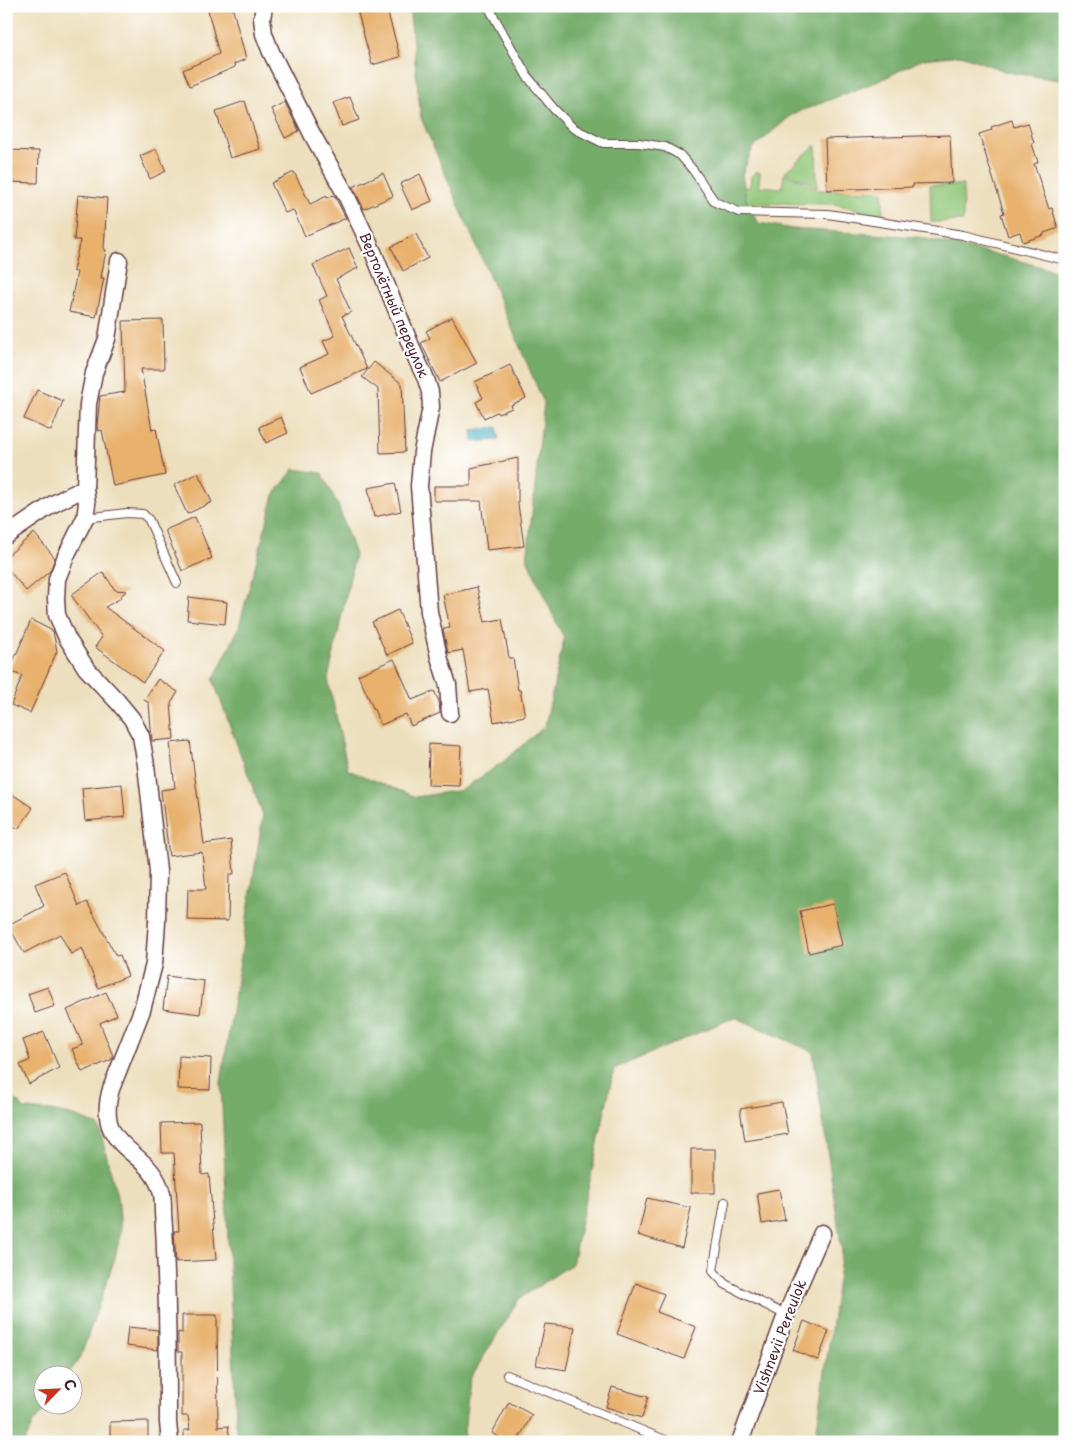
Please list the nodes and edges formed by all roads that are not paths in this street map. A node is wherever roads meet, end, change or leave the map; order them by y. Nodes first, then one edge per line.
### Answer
1 (264, 6) edge
2 (488, 6) edge
3 (119, 260) dead end
4 (1065, 260) edge
5 (85, 488) junction
6 (85, 518) junction
7 (6, 536) edge
8 (177, 583) dead end
9 (450, 713) dead end
10 (725, 1202) dead end
11 (822, 1233) dead end
12 (786, 1315) junction
13 (508, 1375) dead end
14 (170, 1442) edge
15 (670, 1442) edge
16 (740, 1442) edge

1 - 9 street, Вертолётный переулок
2 - 4 lane
3 - 5 street
5 - 6 street
5 - 7 street
6 - 8 lane
6 - 14 street
10 - 12 lane
11 - 12 street, Vishnevii Pereulok
12 - 16 street, Vishnevii Pereulok
13 - 15 lane

